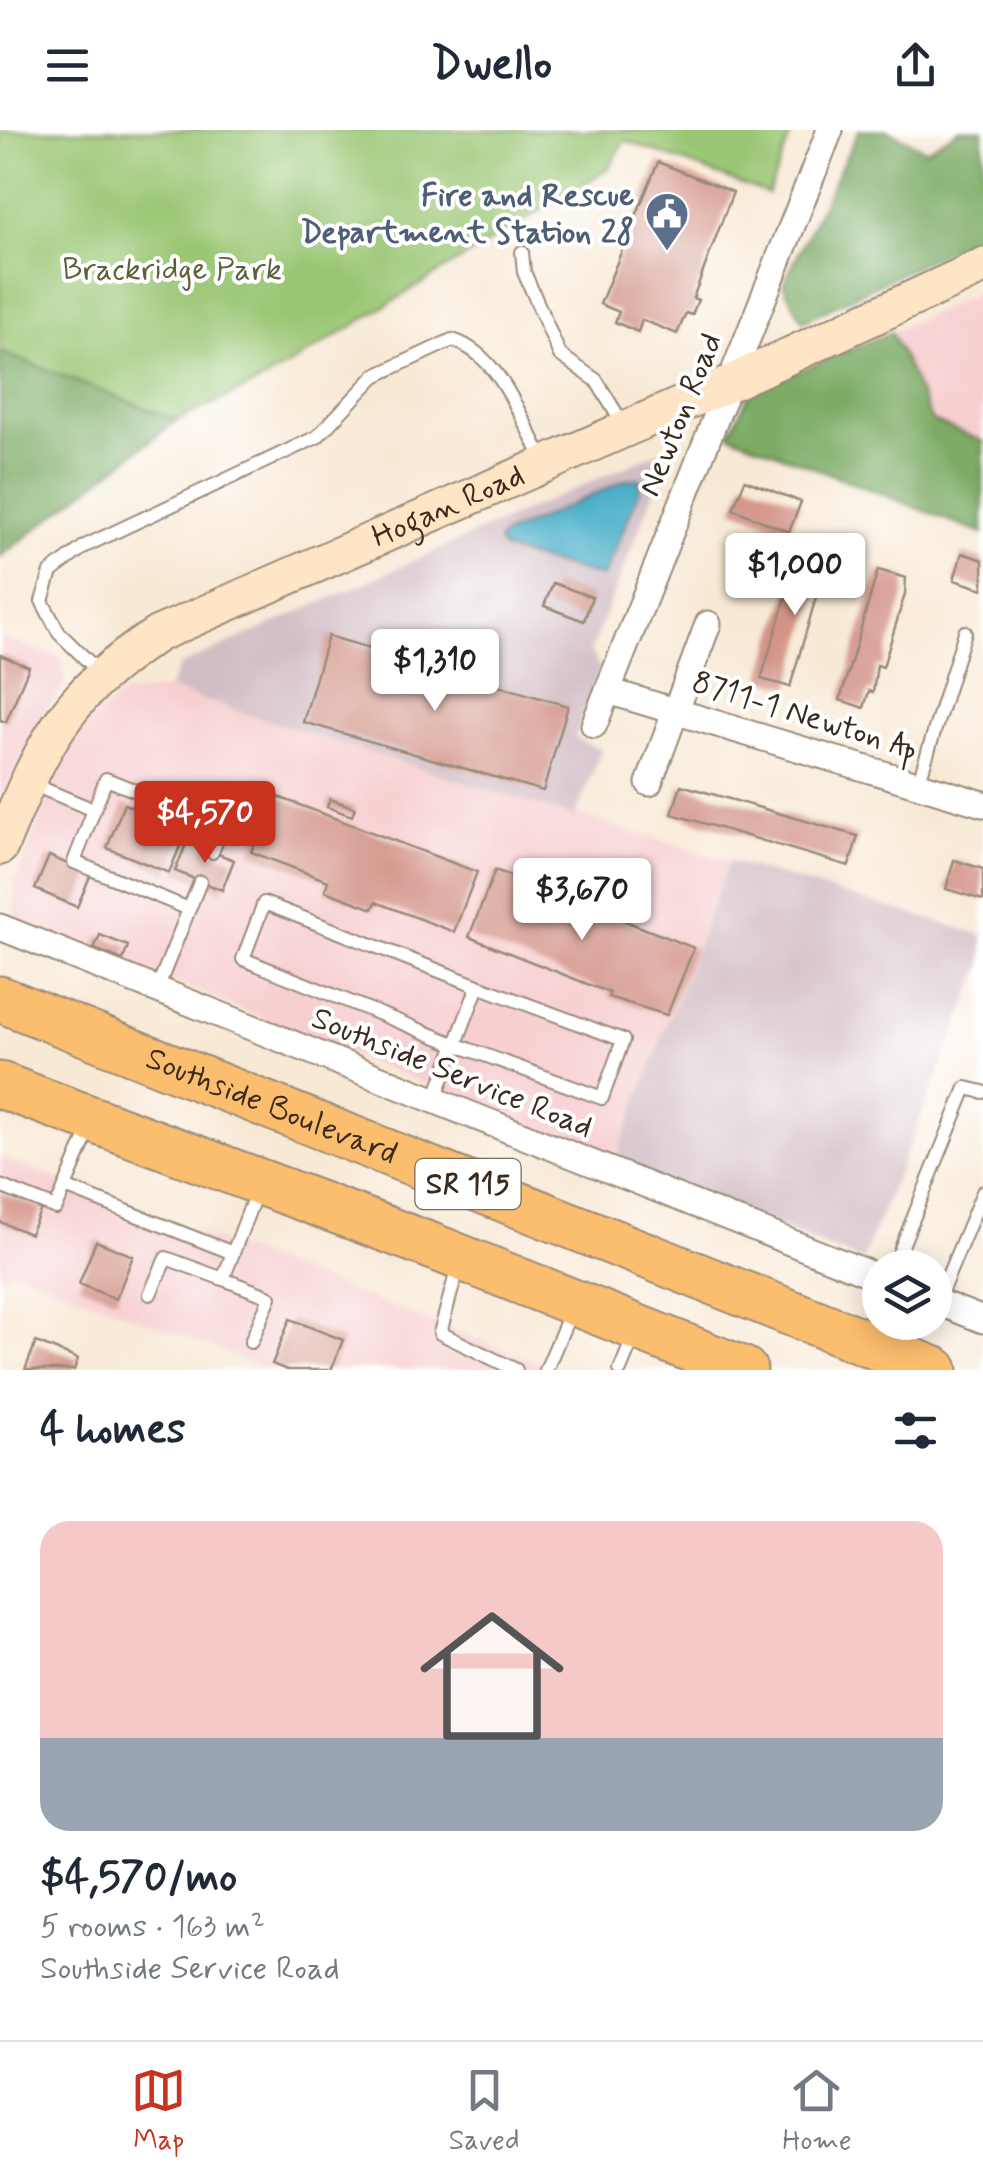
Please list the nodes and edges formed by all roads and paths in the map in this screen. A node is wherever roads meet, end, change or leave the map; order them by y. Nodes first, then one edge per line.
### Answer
1 (830, 130) edge
2 (522, 252) dead end
3 (983, 266) edge
4 (728, 384) junction
5 (626, 428) junction
6 (545, 463) junction
7 (708, 624) dead end
8 (965, 632) dead end
9 (102, 675) junction
10 (608, 691) junction
11 (678, 712) junction
12 (594, 726) dead end
13 (27, 782) junction
14 (649, 783) dead end
15 (918, 784) junction
16 (983, 804) edge
17 (94, 810) junction
18 (223, 826) junction
19 (237, 831) dead end
20 (0, 847) edge
21 (212, 852) dead end
22 (200, 882) dead end
23 (189, 909) junction
24 (0, 927) edge
25 (478, 986) junction
26 (157, 989) junction
27 (0, 999) edge
28 (456, 1046) junction
29 (0, 1085) edge
30 (983, 1092) edge
31 (433, 1103) junction
32 (93, 1121) junction
33 (260, 1183) junction
34 (0, 1186) edge
35 (65, 1188) junction
36 (983, 1192) edge
37 (901, 1250) edge
38 (233, 1252) junction
39 (460, 1258) junction
40 (952, 1264) edge
41 (862, 1271) edge
42 (222, 1279) junction
43 (150, 1294) dead end
44 (574, 1304) junction
45 (952, 1307) edge
46 (983, 1320) edge
47 (252, 1342) dead end
48 (628, 1349) edge
49 (516, 1370) edge
50 (546, 1370) edge
51 (744, 1370) edge
52 (936, 1370) edge

1 - 4 street, Newton Road
2 - 5 lane
3 - 4 main road, Hogan Road
4 - 5 main road, Hogan Road
4 - 10 street, Newton Road
5 - 6 main road, Hogan Road
6 - 9 main road, Hogan Road
6 - 9 lane
7 - 11 street
8 - 15 lane
9 - 13 main road, Hogan Road
10 - 11 street, 8711-1 Newton Ap
10 - 12 street, Newton Road
11 - 14 street
11 - 15 street, 8711-1 Newton Ap
13 - 17 lane
13 - 20 main road, Hogan Road
15 - 16 street, 8711-1 Newton Ap
17 - 18 lane
17 - 23 lane
18 - 19 lane
18 - 21 lane
22 - 23 lane
23 - 26 lane
24 - 26 street, Southside Service Road
25 - 28 lane
25 - 28 lane
25 - 28 lane
26 - 31 street, Southside Service Road
27 - 52 highway, Southside Boulevard / SR 115
28 - 31 lane
29 - 32 highway, SR 115
30 - 37 lane
31 - 41 street, Southside Service Road
32 - 33 highway, SR 115
32 - 35 lane
33 - 38 lane
33 - 39 highway, SR 115
34 - 35 lane
35 - 38 lane
36 - 40 lane
38 - 42 lane
39 - 44 highway, SR 115
39 - 49 lane
42 - 43 lane
42 - 47 lane
44 - 48 highway, SR 115
44 - 50 lane
45 - 46 street
48 - 51 highway, SR 115

